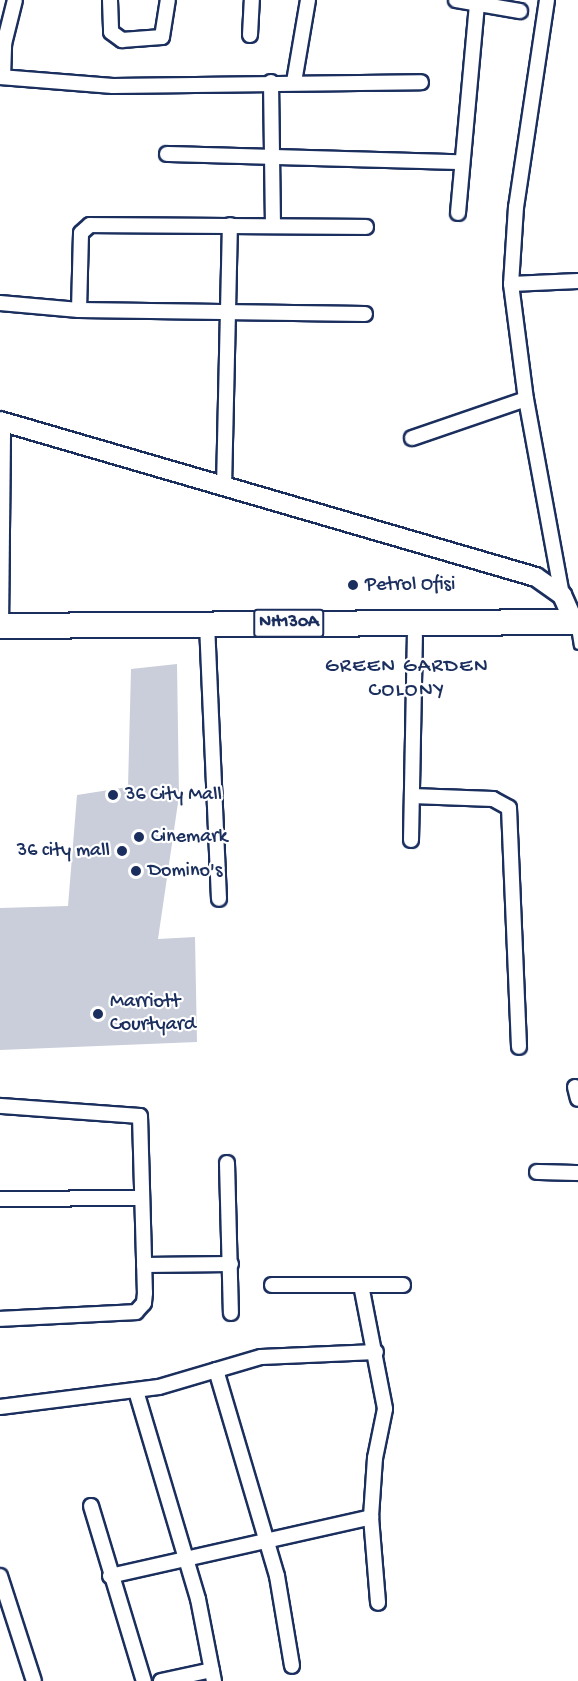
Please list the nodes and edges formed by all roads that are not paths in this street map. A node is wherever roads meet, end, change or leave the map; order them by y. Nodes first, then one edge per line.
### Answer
1 (15, 0) edge
2 (110, 0) edge
3 (168, 0) edge
4 (252, 0) edge
5 (308, 0) edge
6 (456, 0) edge
7 (547, 0) edge
8 (477, 4) junction
9 (520, 11) dead end
10 (250, 35) dead end
11 (2, 77) edge
12 (271, 82) junction
13 (294, 82) junction
14 (421, 82) dead end
15 (167, 154) dead end
16 (271, 155) junction
17 (460, 162) junction
18 (458, 213) dead end
19 (230, 225) junction
20 (273, 225) junction
21 (366, 227) dead end
22 (578, 281) edge
23 (511, 284) junction
24 (0, 303) edge
25 (79, 310) junction
26 (231, 313) junction
27 (365, 314) dead end
28 (526, 399) junction
29 (2, 421) edge
30 (411, 438) dead end
31 (224, 487) junction
32 (562, 595) junction
33 (0, 631) edge
34 (207, 631) junction
35 (577, 633) edge
36 (415, 636) junction
37 (412, 796) junction
38 (411, 840) dead end
39 (219, 899) dead end
40 (519, 1047) dead end
41 (0, 1106) edge
42 (227, 1163) dead end
43 (537, 1172) dead end
44 (578, 1173) edge
45 (142, 1198) junction
46 (0, 1199) edge
47 (231, 1264) junction
48 (144, 1265) junction
49 (272, 1285) dead end
50 (361, 1285) junction
51 (403, 1285) dead end
52 (231, 1313) dead end
53 (0, 1319) edge
54 (376, 1352) junction
55 (216, 1370) junction
56 (136, 1391) junction
57 (0, 1407) edge
58 (92, 1506) dead end
59 (371, 1517) junction
60 (267, 1540) junction
61 (187, 1561) junction
62 (0, 1576) edge
63 (110, 1576) junction
64 (378, 1604) dead end
65 (292, 1666) dead end
66 (213, 1676) edge
67 (34, 1681) edge
68 (144, 1681) edge
69 (162, 1681) edge

1 - 11 street
2 - 3 street
4 - 10 street
5 - 13 street
6 - 8 street
7 - 23 street
8 - 9 street
8 - 17 street
11 - 12 street
12 - 13 street
12 - 16 street
13 - 14 street
15 - 16 street
16 - 17 street
16 - 20 street
17 - 18 street
19 - 20 street
19 - 25 street
19 - 26 street
20 - 21 street
22 - 23 street
23 - 28 street
24 - 25 street
25 - 26 street
26 - 27 street
26 - 31 street
28 - 30 street
28 - 32 street
29 - 31 street
29 - 33 street
31 - 32 street
32 - 35 street
33 - 34 highway, NH130A
34 - 35 highway, NH130A
34 - 36 highway, NH130A
34 - 39 street
35 - 36 highway, NH130A
36 - 37 street
37 - 38 street
37 - 40 street
41 - 45 street
42 - 47 street
43 - 44 street
45 - 46 street
45 - 48 street
47 - 48 street
47 - 52 street
48 - 53 street
49 - 50 street
50 - 51 street
50 - 54 street
54 - 55 street
54 - 59 street
55 - 56 street
55 - 60 street
56 - 57 street
56 - 61 street
58 - 63 street
59 - 60 street
59 - 64 street
60 - 61 street
60 - 65 street
61 - 63 street
61 - 66 street
62 - 67 street
63 - 68 street
66 - 69 street

